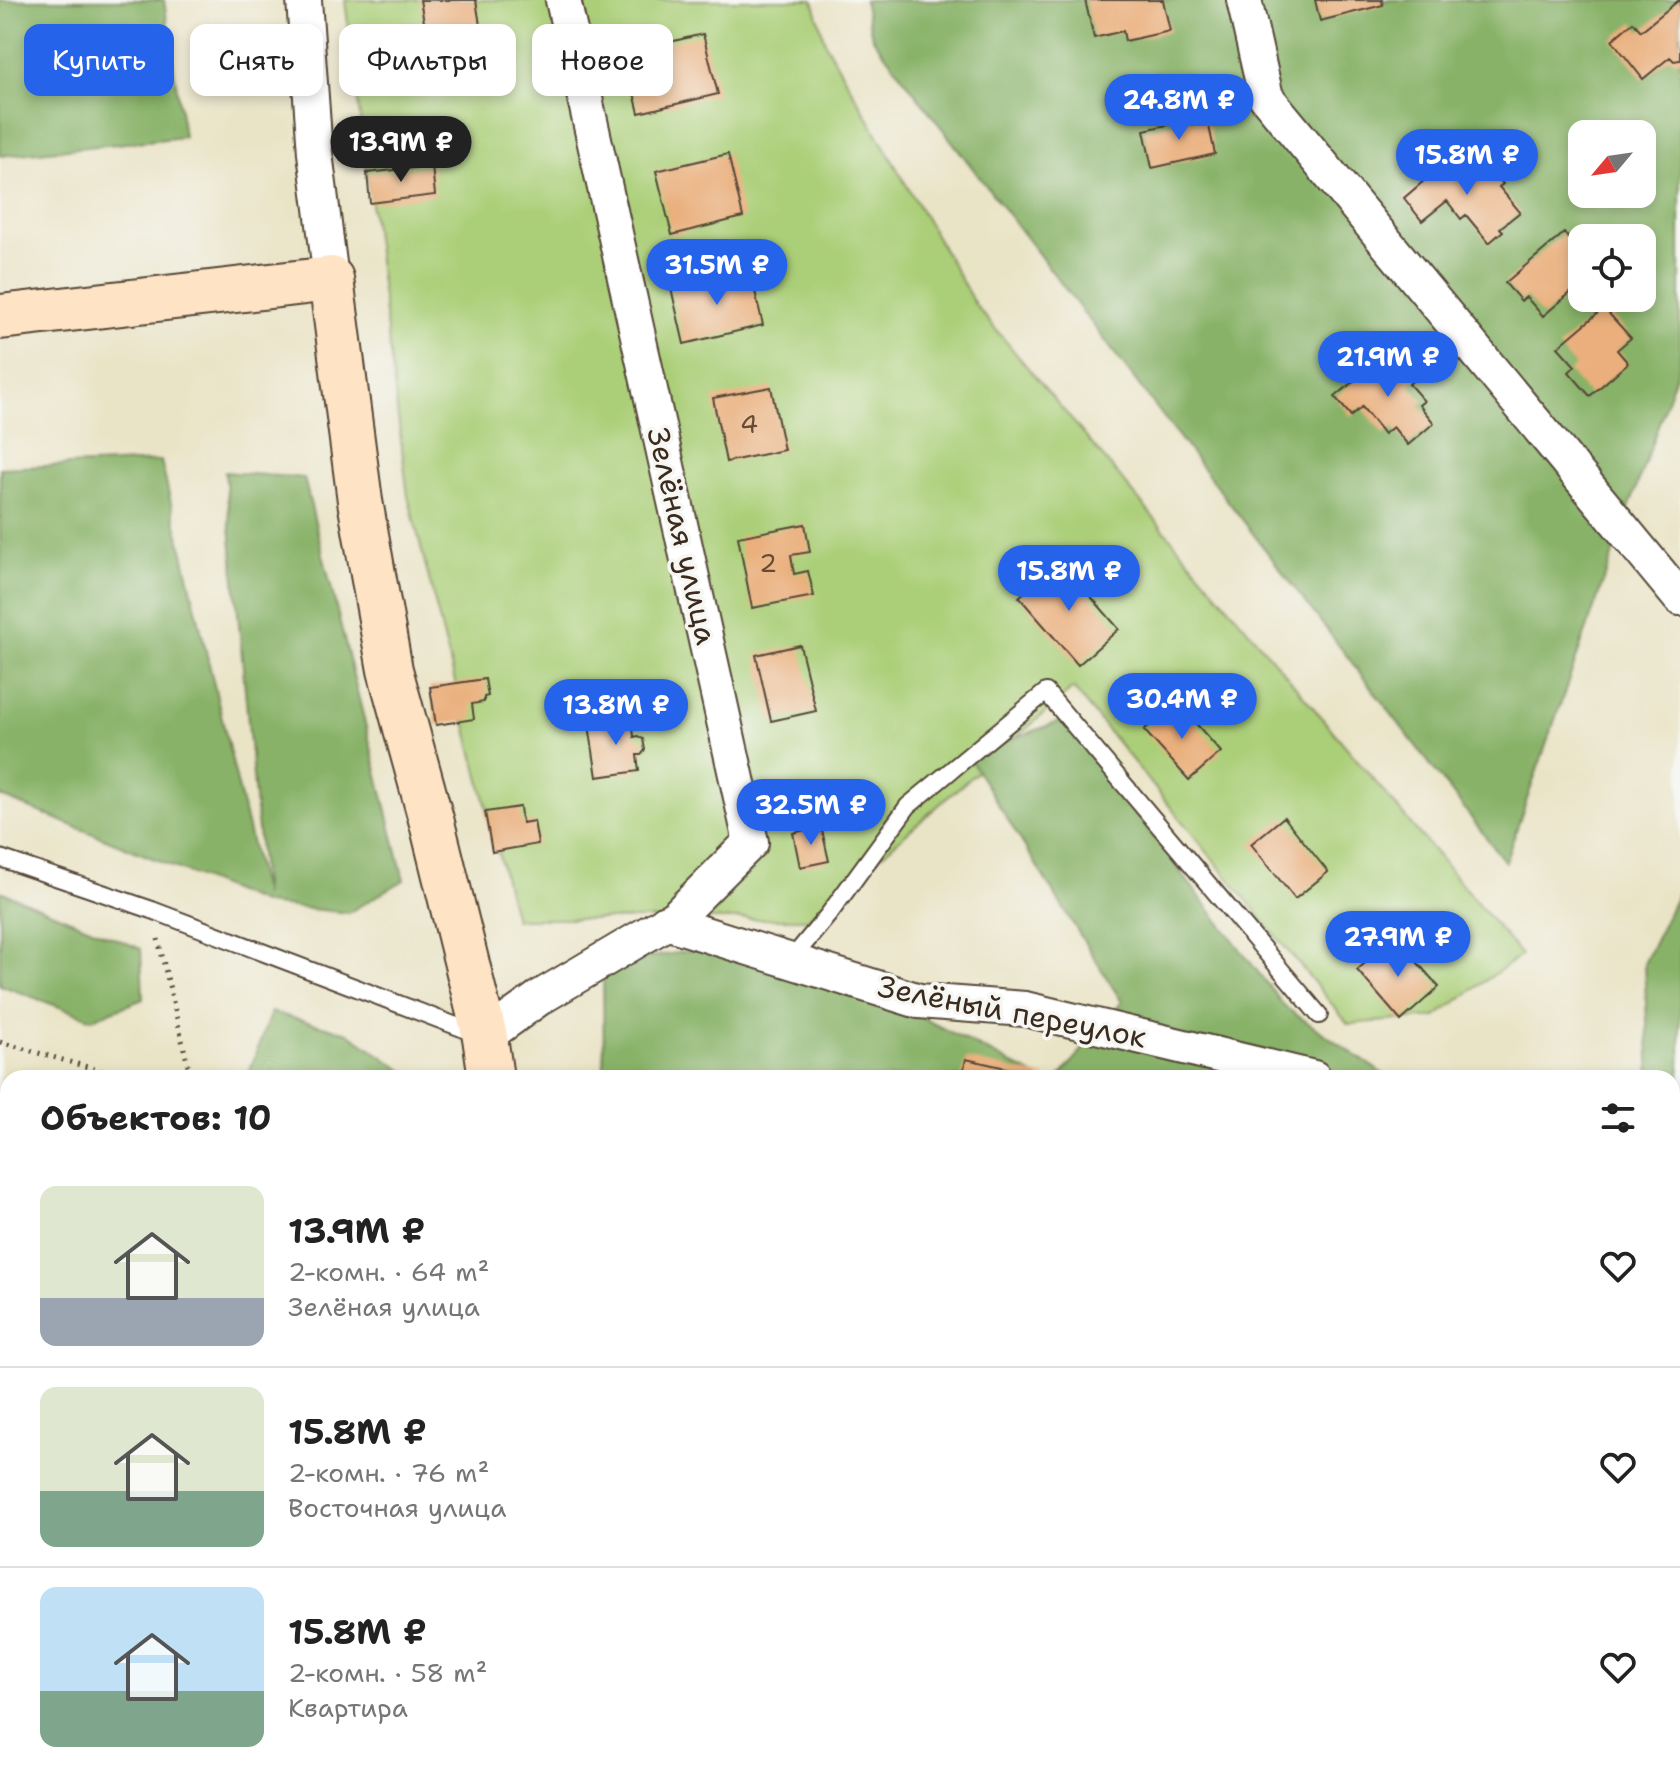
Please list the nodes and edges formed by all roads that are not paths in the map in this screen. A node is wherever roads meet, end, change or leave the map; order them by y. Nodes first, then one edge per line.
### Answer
1 (304, 0) edge
2 (563, 0) edge
3 (1244, 0) edge
4 (331, 279) junction
5 (0, 317) edge
6 (1680, 598) edge
7 (0, 858) edge
8 (666, 922) junction
9 (790, 961) junction
10 (1319, 1015) dead end
11 (488, 1058) edge
12 (1280, 1070) edge

1 - 4 street
2 - 8 street, Зелёная улица
3 - 6 street
4 - 5 main road
4 - 11 main road
7 - 11 lane
8 - 9 street, Зелёный переулок
8 - 11 street, Зелёная улица
9 - 10 lane
9 - 12 street, Зелёный переулок

